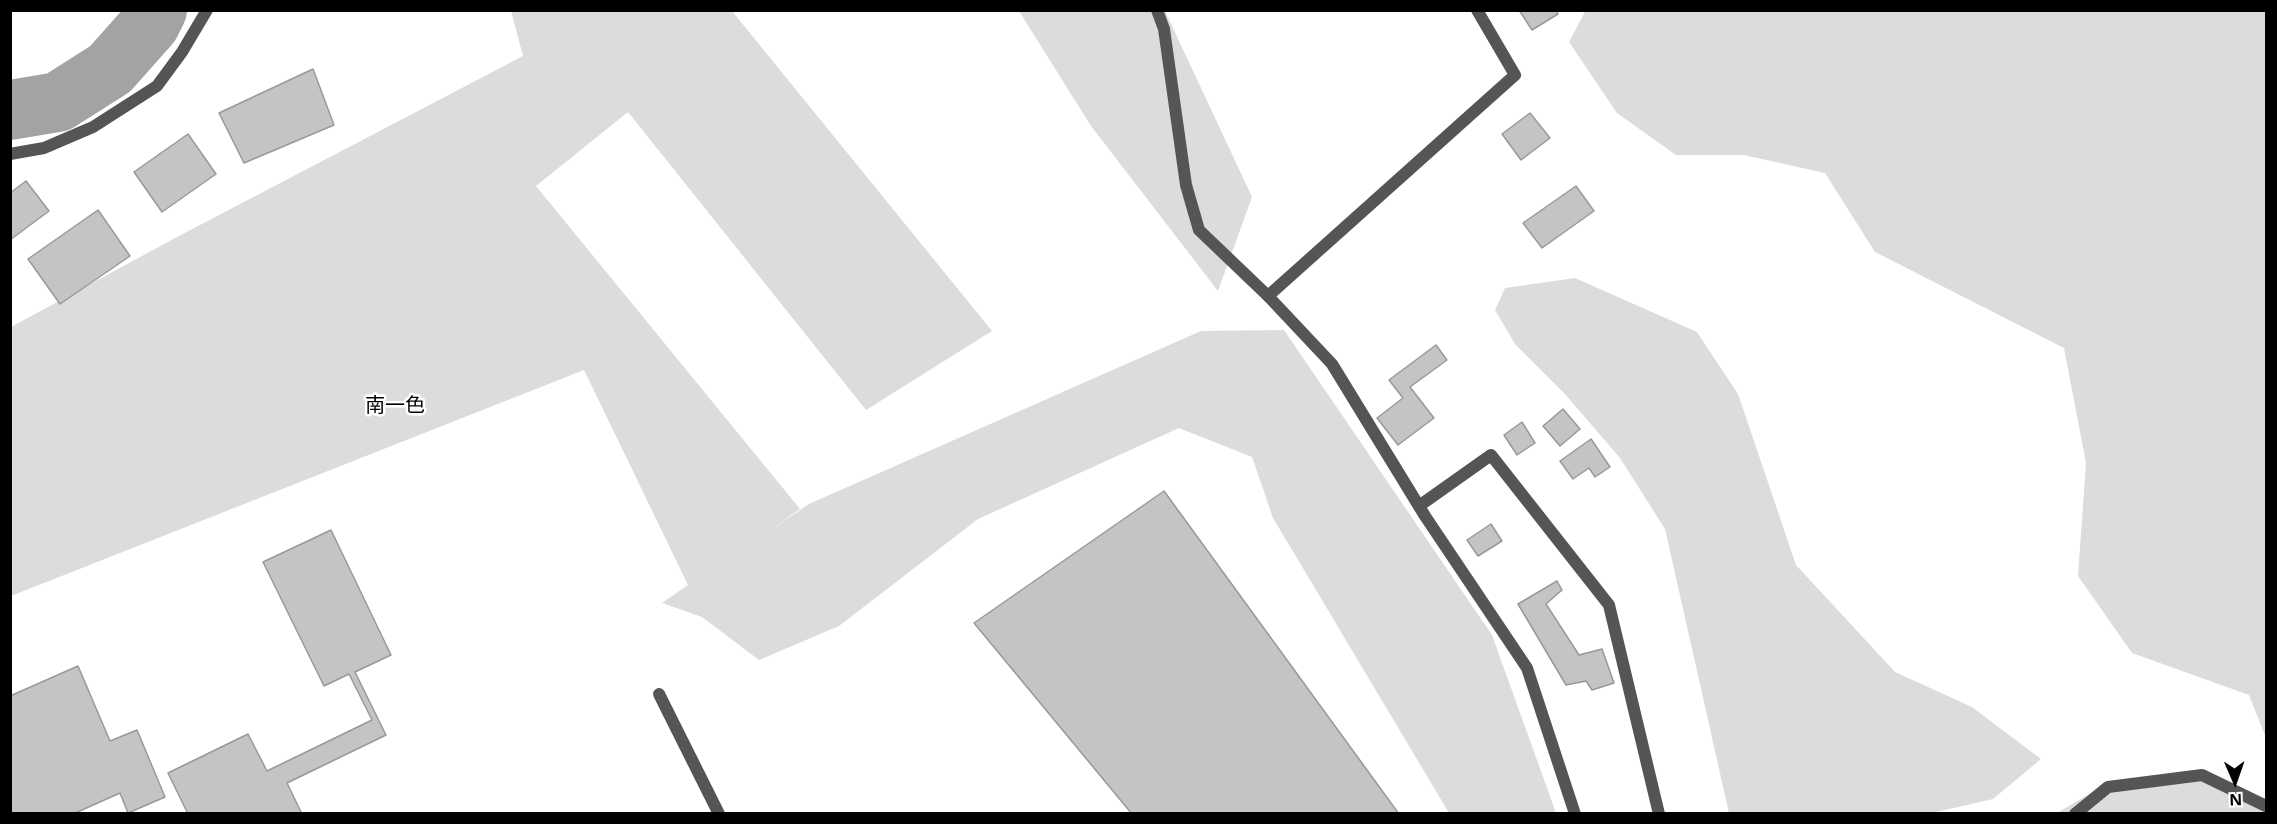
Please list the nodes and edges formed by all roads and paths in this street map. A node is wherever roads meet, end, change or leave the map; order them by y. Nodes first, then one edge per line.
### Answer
1 (207, 10) edge
2 (1157, 10) edge
3 (1477, 10) edge
4 (10, 154) edge
5 (1269, 296) junction
6 (1419, 506) junction
7 (659, 694) dead end
8 (2266, 806) edge
9 (719, 813) edge
10 (1575, 813) edge
11 (1659, 813) edge
12 (2075, 813) edge

1 - 4 street
2 - 5 street
3 - 5 street
5 - 6 street
6 - 10 street
6 - 11 street
7 - 9 street
8 - 12 street

